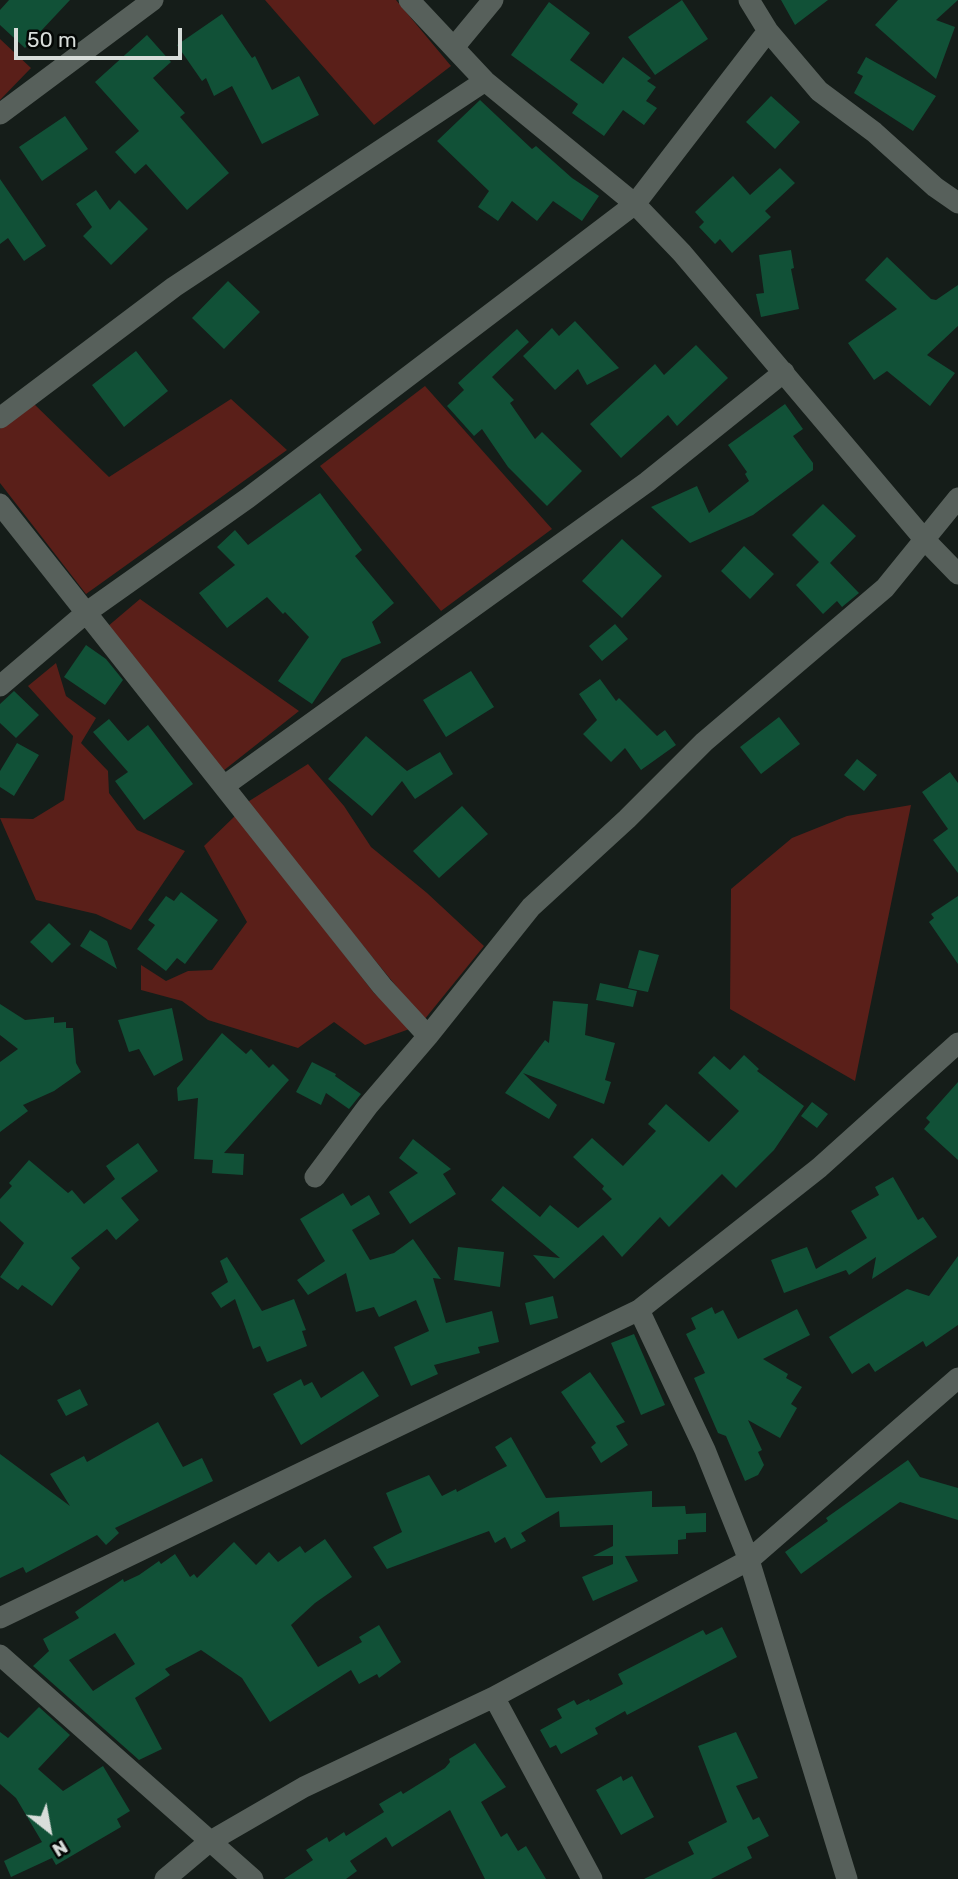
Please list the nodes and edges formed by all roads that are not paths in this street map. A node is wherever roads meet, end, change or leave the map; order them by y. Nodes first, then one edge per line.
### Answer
1 (153, 0) edge
2 (409, 0) edge
3 (493, 0) edge
4 (749, 0) edge
5 (768, 31) junction
6 (455, 47) junction
7 (485, 81) junction
8 (0, 114) edge
9 (958, 203) edge
10 (635, 204) junction
11 (784, 372) junction
12 (0, 418) edge
13 (958, 498) edge
14 (0, 504) edge
15 (924, 539) junction
16 (958, 574) edge
17 (87, 612) junction
18 (0, 686) edge
19 (224, 786) junction
20 (429, 1036) junction
21 (958, 1042) edge
22 (315, 1177) dead end
23 (639, 1310) junction
24 (958, 1378) edge
25 (749, 1560) junction
26 (0, 1618) edge
27 (0, 1655) edge
28 (494, 1697) junction
29 (209, 1842) junction
30 (165, 1879) edge
31 (253, 1879) edge
32 (592, 1879) edge
33 (847, 1879) edge

1 - 8 street
2 - 6 street
3 - 6 street
4 - 5 street
5 - 9 street
5 - 10 street
6 - 7 street
7 - 10 street
7 - 12 street
10 - 11 street
10 - 17 street
11 - 15 street
11 - 19 street
13 - 15 street
14 - 17 street
15 - 16 street
15 - 20 street
17 - 18 street
17 - 19 street
19 - 20 street
20 - 22 street
21 - 23 street
23 - 25 street
23 - 26 street
24 - 25 street
25 - 28 street
25 - 33 street
27 - 29 street
28 - 29 street
28 - 32 street
29 - 30 street
29 - 31 street

